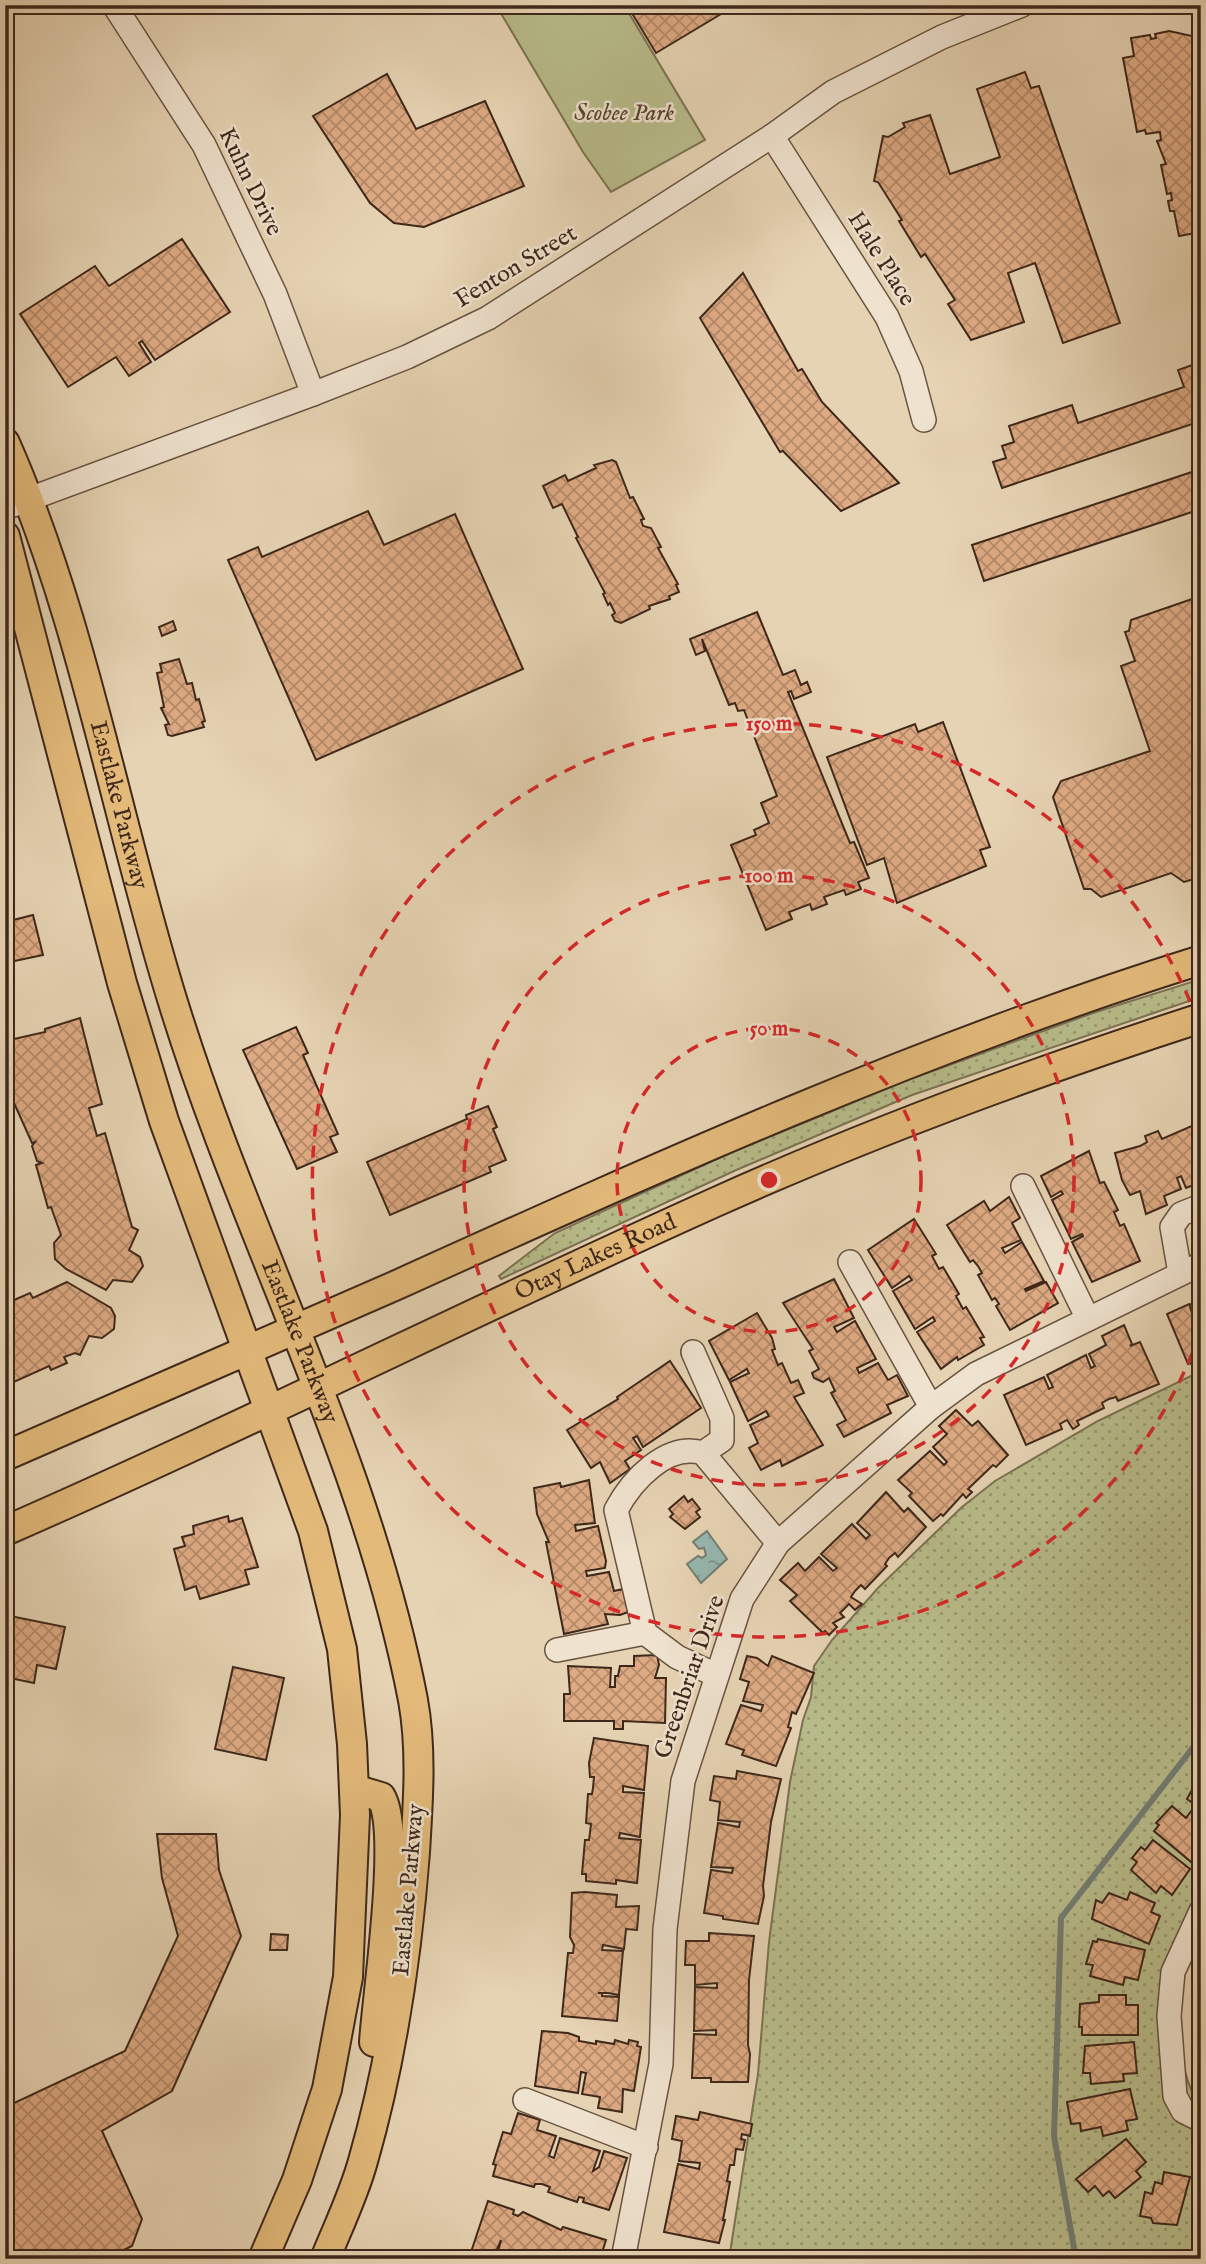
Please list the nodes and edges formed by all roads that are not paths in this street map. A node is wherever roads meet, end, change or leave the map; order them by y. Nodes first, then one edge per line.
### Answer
1 (114, 5) edge
2 (1022, 5) edge
3 (772, 136) junction
4 (313, 394) junction
5 (924, 420) dead end
6 (5, 443) edge
7 (18, 504) edge
8 (5, 536) edge
9 (1201, 960) edge
10 (1201, 1018) edge
11 (1023, 1186) dead end
12 (1201, 1206) edge
13 (850, 1262) dead end
14 (1190, 1269) edge
15 (1088, 1319) junction
16 (297, 1329) junction
17 (246, 1349) junction
18 (693, 1352) dead end
19 (319, 1386) junction
20 (931, 1407) junction
21 (270, 1411) junction
22 (703, 1453) junction
23 (5, 1456) edge
24 (5, 1531) edge
25 (778, 1543) junction
26 (645, 1633) junction
27 (557, 1650) dead end
28 (716, 1675) junction
29 (354, 1789) junction
30 (1201, 1911) edge
31 (378, 2094) junction
32 (525, 2100) dead end
33 (1192, 2116) edge
34 (646, 2147) junction
35 (263, 2259) edge
36 (325, 2259) edge
37 (623, 2259) edge

1 - 4 street, Kuhn Drive
2 - 3 street, Fenton Street
3 - 4 street, Fenton Street
3 - 5 street, Hale Place
4 - 7 street, Fenton Street
6 - 7 main road, Eastlake Parkway
7 - 16 main road, Eastlake Parkway
8 - 17 main road, Eastlake Parkway
9 - 16 main road
10 - 19 main road, Otay Lakes Road
11 - 15 street
12 - 14 street
13 - 20 street
14 - 15 street, Greenbriar Drive
15 - 20 street, Greenbriar Drive
16 - 17 main road
16 - 19 main road, Eastlake Parkway
17 - 21 main road, Eastlake Parkway
17 - 23 main road
18 - 22 street
19 - 21 main road, Otay Lakes Road
19 - 31 main road, Eastlake Parkway
20 - 25 street, Greenbriar Drive
21 - 24 main road, Otay Lakes Road
21 - 29 main road, Eastlake Parkway
22 - 25 street
22 - 26 street
25 - 28 street, Greenbriar Drive
26 - 27 street
26 - 28 street
28 - 34 street, Greenbriar Drive
29 - 31 main road
29 - 35 main road, Eastlake Parkway
30 - 33 street
31 - 36 main road, Eastlake Parkway
32 - 34 street
34 - 37 street, Greenbriar Drive

